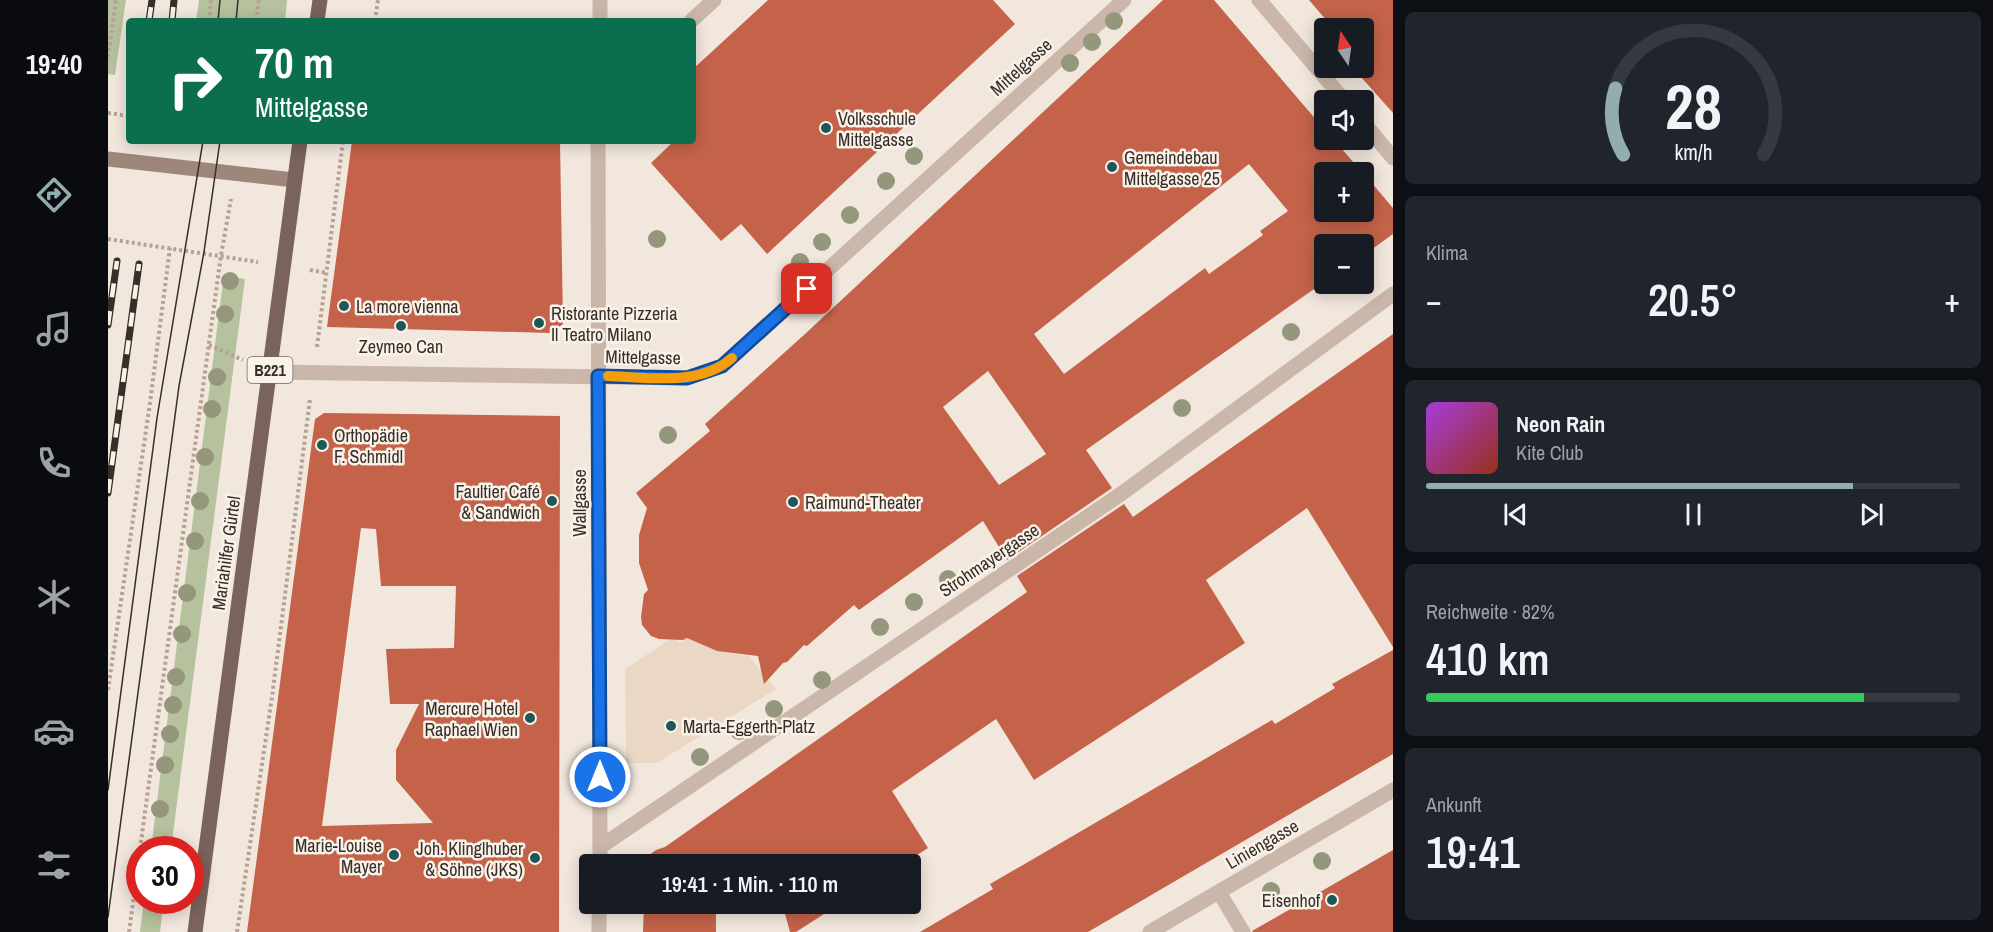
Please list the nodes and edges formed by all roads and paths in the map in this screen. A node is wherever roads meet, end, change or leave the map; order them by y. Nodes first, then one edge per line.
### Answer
1 (116, 0) edge
2 (211, 0) edge
3 (259, 0) edge
4 (320, 0) edge
5 (378, 0) edge
6 (600, 0) edge
7 (714, 0) edge
8 (1124, 0) edge
9 (1259, 0) edge
10 (208, 18) edge
11 (256, 18) edge
12 (317, 18) edge
13 (375, 18) edge
14 (600, 18) edge
15 (694, 18) edge
16 (108, 57) edge
17 (1336, 90) edge
18 (108, 113) edge
19 (126, 116) edge
20 (1374, 135) edge
21 (300, 144) edge
22 (343, 144) edge
23 (598, 144) edge
24 (1393, 158) edge
25 (108, 159) edge
26 (236, 173) junction
27 (294, 180) junction
28 (108, 238) edge
29 (170, 248) junction
30 (221, 255) junction
31 (283, 266) junction
32 (327, 273) junction
33 (1393, 294) edge
34 (209, 345) junction
35 (270, 372) junction
36 (313, 373) junction
37 (598, 376) junction
38 (108, 690) edge
39 (1393, 790) edge
40 (142, 836) edge
41 (600, 847) junction
42 (600, 854) edge
43 (1219, 892) junction
44 (131, 914) edge
45 (599, 914) edge
46 (129, 932) edge
47 (195, 932) edge
48 (237, 932) edge
49 (599, 932) edge
50 (1150, 932) edge
51 (1243, 932) edge

1 - 16 path
2 - 10 path
3 - 11 path
4 - 12 main road
5 - 13 path
6 - 14 street
7 - 15 street
8 - 37 street, Mittelgasse
9 - 17 street
18 - 19 path
20 - 24 street
21 - 27 main road, Mariahilfer Gürtel / B221
22 - 32 path
23 - 37 street, Wallgasse
25 - 26 street
26 - 27 street
26 - 30 path
27 - 31 main road, Mariahilfer Gürtel / B221
28 - 29 path
29 - 30 path
29 - 38 path
30 - 31 path
30 - 34 path
31 - 32 path
31 - 35 main road, Mariahilfer Gürtel / B221
32 - 36 path
33 - 41 street, Strohmayergasse
34 - 35 path
34 - 40 path
35 - 36 street, Mittelgasse
35 - 47 main road, Mariahilfer Gürtel / B221
36 - 37 street, Mittelgasse
36 - 48 path
37 - 41 street, Wallgasse
39 - 43 street, Liniengasse
41 - 42 street, Wallgasse
43 - 50 street, Liniengasse
43 - 51 street
44 - 46 path
45 - 49 street

